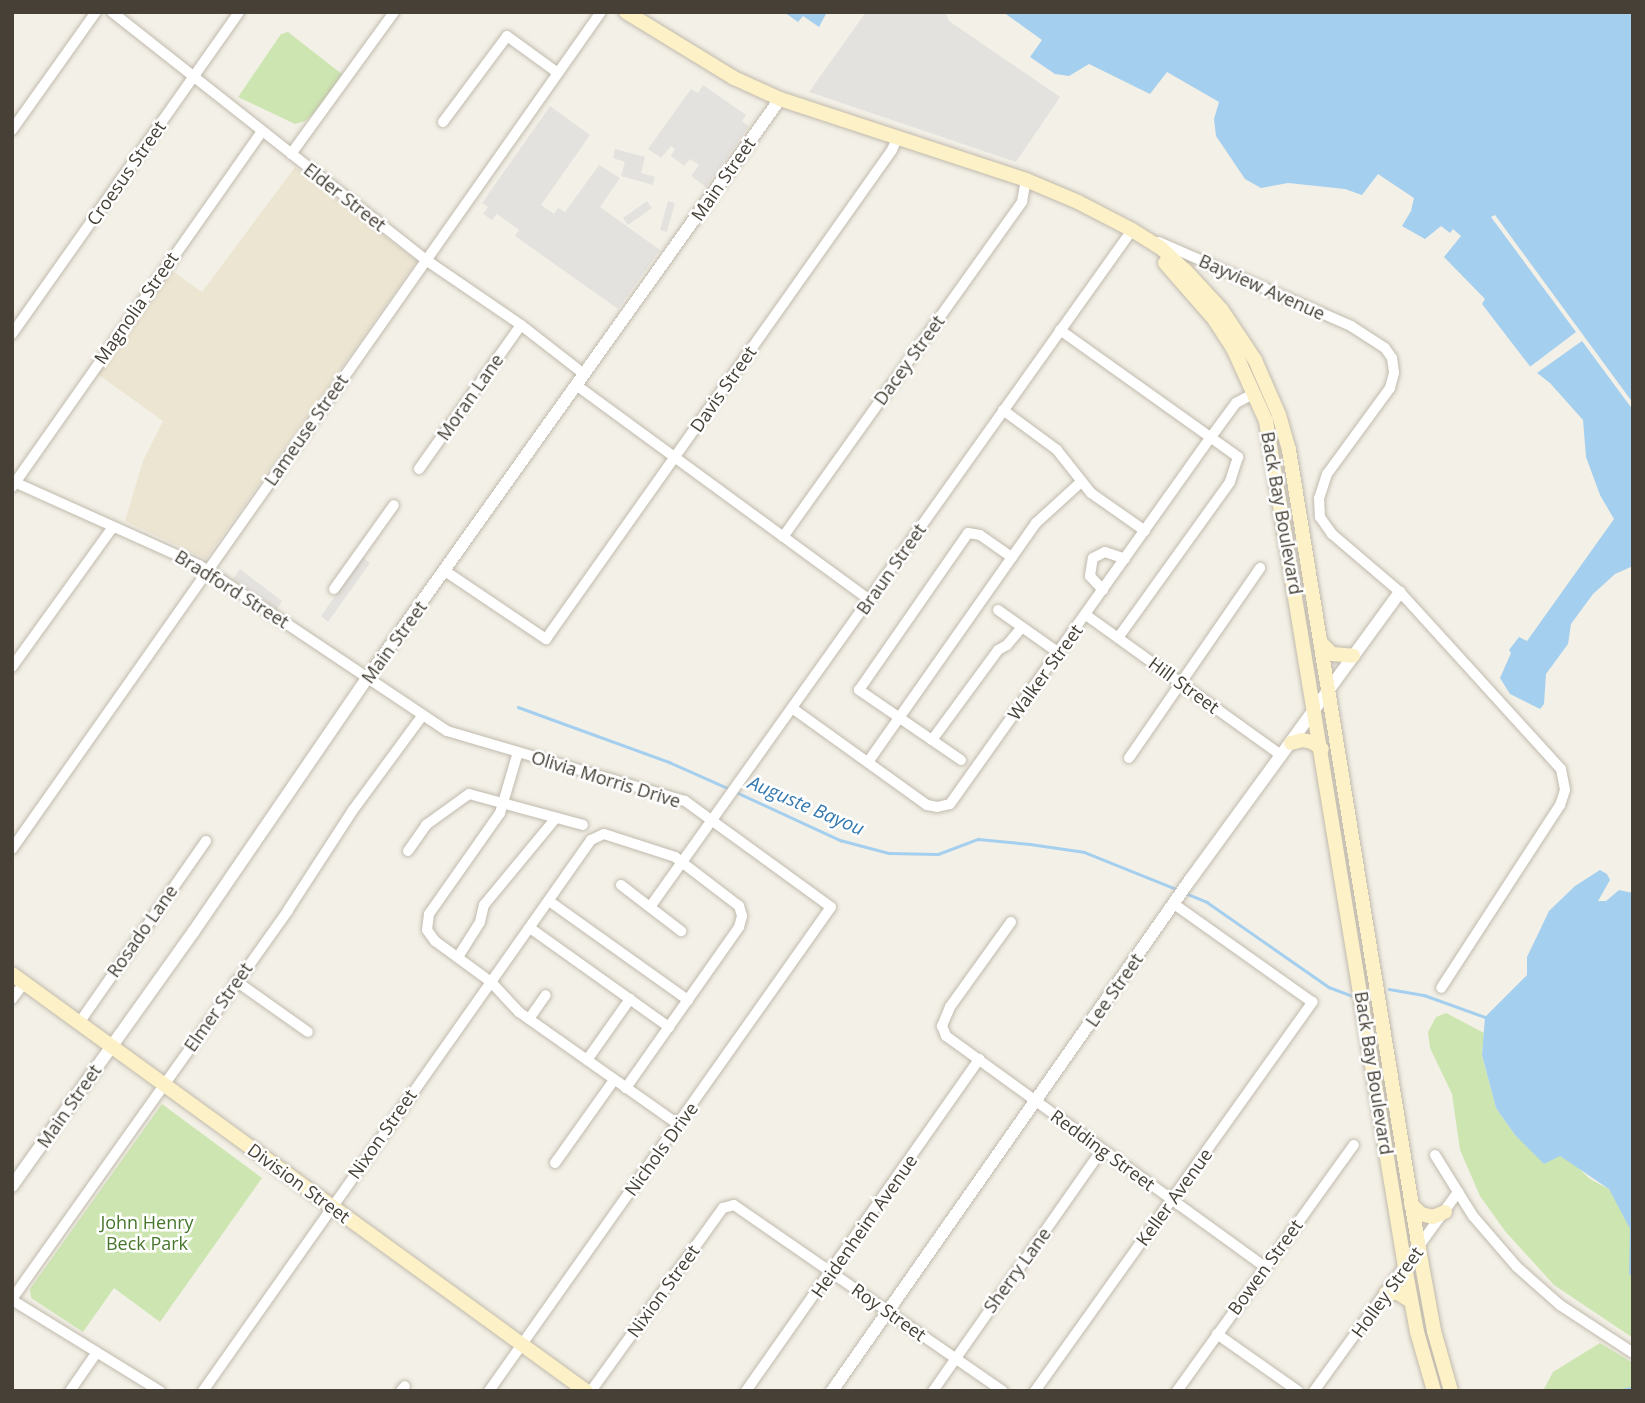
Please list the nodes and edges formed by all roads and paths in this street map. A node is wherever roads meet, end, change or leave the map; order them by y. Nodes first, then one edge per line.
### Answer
1 (112, 12) edge
2 (239, 12) edge
3 (394, 12) edge
4 (601, 12) edge
5 (626, 12) edge
6 (93, 13) edge
7 (558, 73) junction
8 (194, 77) junction
9 (780, 99) junction
10 (443, 122) dead end
11 (12, 130) edge
12 (262, 131) junction
13 (897, 138) junction
14 (291, 154) junction
15 (1026, 180) junction
16 (1132, 230) junction
17 (426, 260) junction
18 (521, 325) junction
19 (1060, 330) junction
20 (12, 334) edge
21 (584, 374) junction
22 (576, 385) junction
23 (1255, 393) junction
24 (1003, 410) junction
25 (1211, 437) junction
26 (675, 457) junction
27 (419, 469) dead end
28 (1080, 482) junction
29 (13, 484) edge
30 (394, 505) dead end
31 (113, 527) junction
32 (1145, 531) junction
33 (783, 537) junction
34 (1012, 557) junction
35 (1125, 559) junction
36 (1260, 568) dead end
37 (208, 570) junction
38 (445, 571) junction
39 (334, 589) dead end
40 (1103, 590) junction
41 (1400, 592) junction
42 (870, 600) junction
43 (998, 610) dead end
44 (1086, 615) junction
45 (1022, 627) junction
46 (1118, 638) junction
47 (1320, 642) junction
48 (1059, 653) junction
49 (1353, 656) junction
50 (12, 667) edge
51 (368, 677) junction
52 (1181, 682) junction
53 (1328, 691) junction
54 (792, 708) junction
55 (1315, 710) junction
56 (422, 716) junction
57 (899, 718) junction
58 (932, 740) junction
59 (1291, 743) junction
60 (1322, 749) junction
61 (518, 752) junction
62 (1282, 756) junction
63 (1129, 758) dead end
64 (961, 760) dead end
65 (868, 762) junction
66 (503, 804) junction
67 (556, 818) junction
68 (712, 819) junction
69 (583, 825) dead end
70 (206, 841) dead end
71 (12, 849) edge
72 (408, 851) dead end
73 (682, 862) junction
74 (621, 885) dead end
75 (549, 901) junction
76 (1176, 902) junction
77 (650, 907) junction
78 (831, 907) joint
79 (1010, 922) dead end
80 (530, 928) junction
81 (681, 930) dead end
82 (458, 957) junction
83 (18, 979) edge
84 (236, 981) junction
85 (491, 982) junction
86 (1441, 988) dead end
87 (546, 995) dead end
88 (12, 999) edge
89 (630, 999) junction
90 (688, 1000) junction
91 (529, 1019) junction
92 (79, 1023) junction
93 (669, 1027) junction
94 (308, 1031) dead end
95 (111, 1046) junction
96 (979, 1059) junction
97 (587, 1060) junction
98 (614, 1080) junction
99 (163, 1084) junction
100 (626, 1088) junction
101 (1036, 1102) junction
102 (678, 1124) junction
103 (1354, 1145) dead end
104 (1102, 1150) junction
105 (1435, 1155) dead end
106 (555, 1163) dead end
107 (12, 1186) edge
108 (1458, 1192) junction
109 (1172, 1200) junction
110 (1411, 1204) junction
111 (332, 1207) junction
112 (741, 1207) joint
113 (1445, 1212) junction
114 (1419, 1249) junction
115 (1265, 1267) junction
116 (1405, 1267) junction
117 (832, 1272) junction
118 (1386, 1293) junction
119 (12, 1299) edge
120 (1411, 1301) junction
121 (887, 1311) junction
122 (1217, 1334) junction
123 (522, 1344) junction
124 (97, 1352) junction
125 (1633, 1353) edge
126 (956, 1359) junction
127 (69, 1391) edge
128 (160, 1391) edge
129 (202, 1391) edge
130 (489, 1391) edge
131 (589, 1391) edge
132 (746, 1391) edge
133 (832, 1391) edge
134 (933, 1391) edge
135 (1003, 1391) edge
136 (1035, 1391) edge
137 (1177, 1391) edge
138 (1298, 1391) edge
139 (1314, 1391) edge
140 (1434, 1391) edge
141 (1451, 1391) edge

1 - 8 street, Elder Street
2 - 8 street, Croesus Street
3 - 14 street
4 - 7 street, Lameuse Street
5 - 9 main road, Bayview Avenue
6 - 11 street
7 - 10 street
7 - 17 street, Lameuse Street
8 - 12 street, Elder Street
8 - 20 street, Croesus Street
9 - 13 main road, Bayview Avenue
9 - 21 street, Main Street
12 - 14 street, Elder Street
12 - 29 street, Magnolia Street
13 - 15 main road, Bayview Avenue
13 - 26 street, Davis Street
14 - 17 street, Elder Street
15 - 16 main road, Bayview Avenue
15 - 33 street, Dacey Street
16 - 19 street, Braun Street
16 - 23 main road, Back Bay Boulevard
16 - 41 street, Bayview Avenue
16 - 47 main road, Back Bay Boulevard
17 - 18 street, Elder Street
17 - 37 street, Lameuse Street
18 - 21 street, Elder Street
18 - 27 street, Moran Lane
19 - 24 street, Braun Street
19 - 25 street
21 - 22 street, Main Street
22 - 26 street
22 - 38 street, Main Street
23 - 25 street, Walker Street
23 - 55 main road, Back Bay Boulevard
24 - 28 street
24 - 42 street, Braun Street
25 - 32 street, Walker Street
25 - 46 street
26 - 33 street
26 - 38 street, Davis Street
28 - 32 street
28 - 34 street
29 - 31 street, Bradford Street
30 - 39 street
31 - 37 street, Bradford Street
31 - 50 street
32 - 35 street, Walker Street
33 - 42 street
34 - 57 street
34 - 57 street
35 - 40 street, Walker Street
35 - 40 street
36 - 52 street
37 - 51 street, Bradford Street
37 - 71 street, Lameuse Street
38 - 51 street, Main Street
40 - 44 street, Walker Street
41 - 49 street, Lee Street
41 - 86 street, Bayview Avenue
42 - 54 street, Braun Street
43 - 45 street
44 - 46 street, Hill Street
44 - 48 street, Walker Street
45 - 48 street
45 - 58 street
46 - 52 street, Hill Street
47 - 49 main road
47 - 53 main road, Back Bay Boulevard
48 - 65 street, Walker Street
49 - 53 street, Lee Street
51 - 56 street, Olivia Morris Drive
51 - 95 street, Main Street
52 - 62 street, Hill Street
52 - 63 street
53 - 55 street, Lee Street
53 - 110 main road, Back Bay Boulevard
54 - 65 street, Walker Street
54 - 68 street, Braun Street
55 - 59 street, Lee Street
55 - 60 main road, Back Bay Boulevard
56 - 61 street, Olivia Morris Drive
56 - 84 street, Elmer Street
57 - 58 street
57 - 65 street
58 - 64 street
59 - 60 main road
59 - 62 street, Lee Street
60 - 116 main road, Back Bay Boulevard
61 - 66 street
61 - 68 street, Olivia Morris Drive
62 - 76 street, Lee Street
66 - 67 street
66 - 72 street
66 - 82 street
67 - 69 street
67 - 82 street
68 - 73 street, Braun Street
68 - 78 street, Olivia Morris Drive
70 - 92 street, Rosado Lane
73 - 75 street, Nixon Street
73 - 77 street, Braun Street
73 - 90 street
74 - 77 street
75 - 80 street, Nixon Street
75 - 90 street
76 - 101 street, Lee Street
76 - 109 street, Keller Avenue
77 - 81 street
78 - 102 street, Nichols Drive
79 - 96 street, Redding Street
80 - 85 street, Nixon Street
80 - 89 street
82 - 85 street
83 - 88 street
83 - 92 main road, Division Street
84 - 94 street
84 - 99 street, Elmer Street
85 - 91 street
85 - 111 street, Nixon Street
87 - 91 street
89 - 93 street
89 - 97 street
90 - 93 street
91 - 97 street
92 - 95 main road, Division Street
93 - 100 street
95 - 99 main road, Division Street
95 - 107 street, Main Street
96 - 101 street, Redding Street
96 - 117 street, Heidenheim Avenue
97 - 98 street
98 - 100 street
98 - 106 street
99 - 111 main road, Division Street
99 - 119 street, Elmer Street
100 - 102 street
101 - 104 street, Redding Street
101 - 121 street, Lee Street
102 - 123 street, Nichols Drive
103 - 115 street, Bowen Street
104 - 109 street, Redding Street
104 - 126 street, Sherry Lane
105 - 108 street
108 - 113 street, Holley Street
108 - 125 street
109 - 115 street, Redding Street
109 - 136 street, Keller Avenue
110 - 113 main road
110 - 114 main road, Back Bay Boulevard
111 - 123 main road, Division Street
111 - 129 street, Nixon Street
112 - 117 street, Roy Street
112 - 131 street, Nixion Street
113 - 114 street, Holley Street
114 - 116 street, Holley Street
114 - 141 main road, Back Bay Boulevard
115 - 122 street, Bowen Street
116 - 118 street, Holley Street
116 - 120 main road, Back Bay Boulevard
117 - 121 street, Roy Street
117 - 132 street, Heidenheim Avenue
118 - 120 main road
118 - 139 street, Holley Street
119 - 124 street
120 - 140 main road, Back Bay Boulevard
121 - 126 street, Roy Street
121 - 133 street, Lee Street
122 - 137 street, Bowen Street
122 - 138 street
123 - 130 street, Nichols Drive
123 - 131 main road, Division Street
124 - 127 street
124 - 128 street
126 - 134 street, Sherry Lane
126 - 135 street, Roy Street

